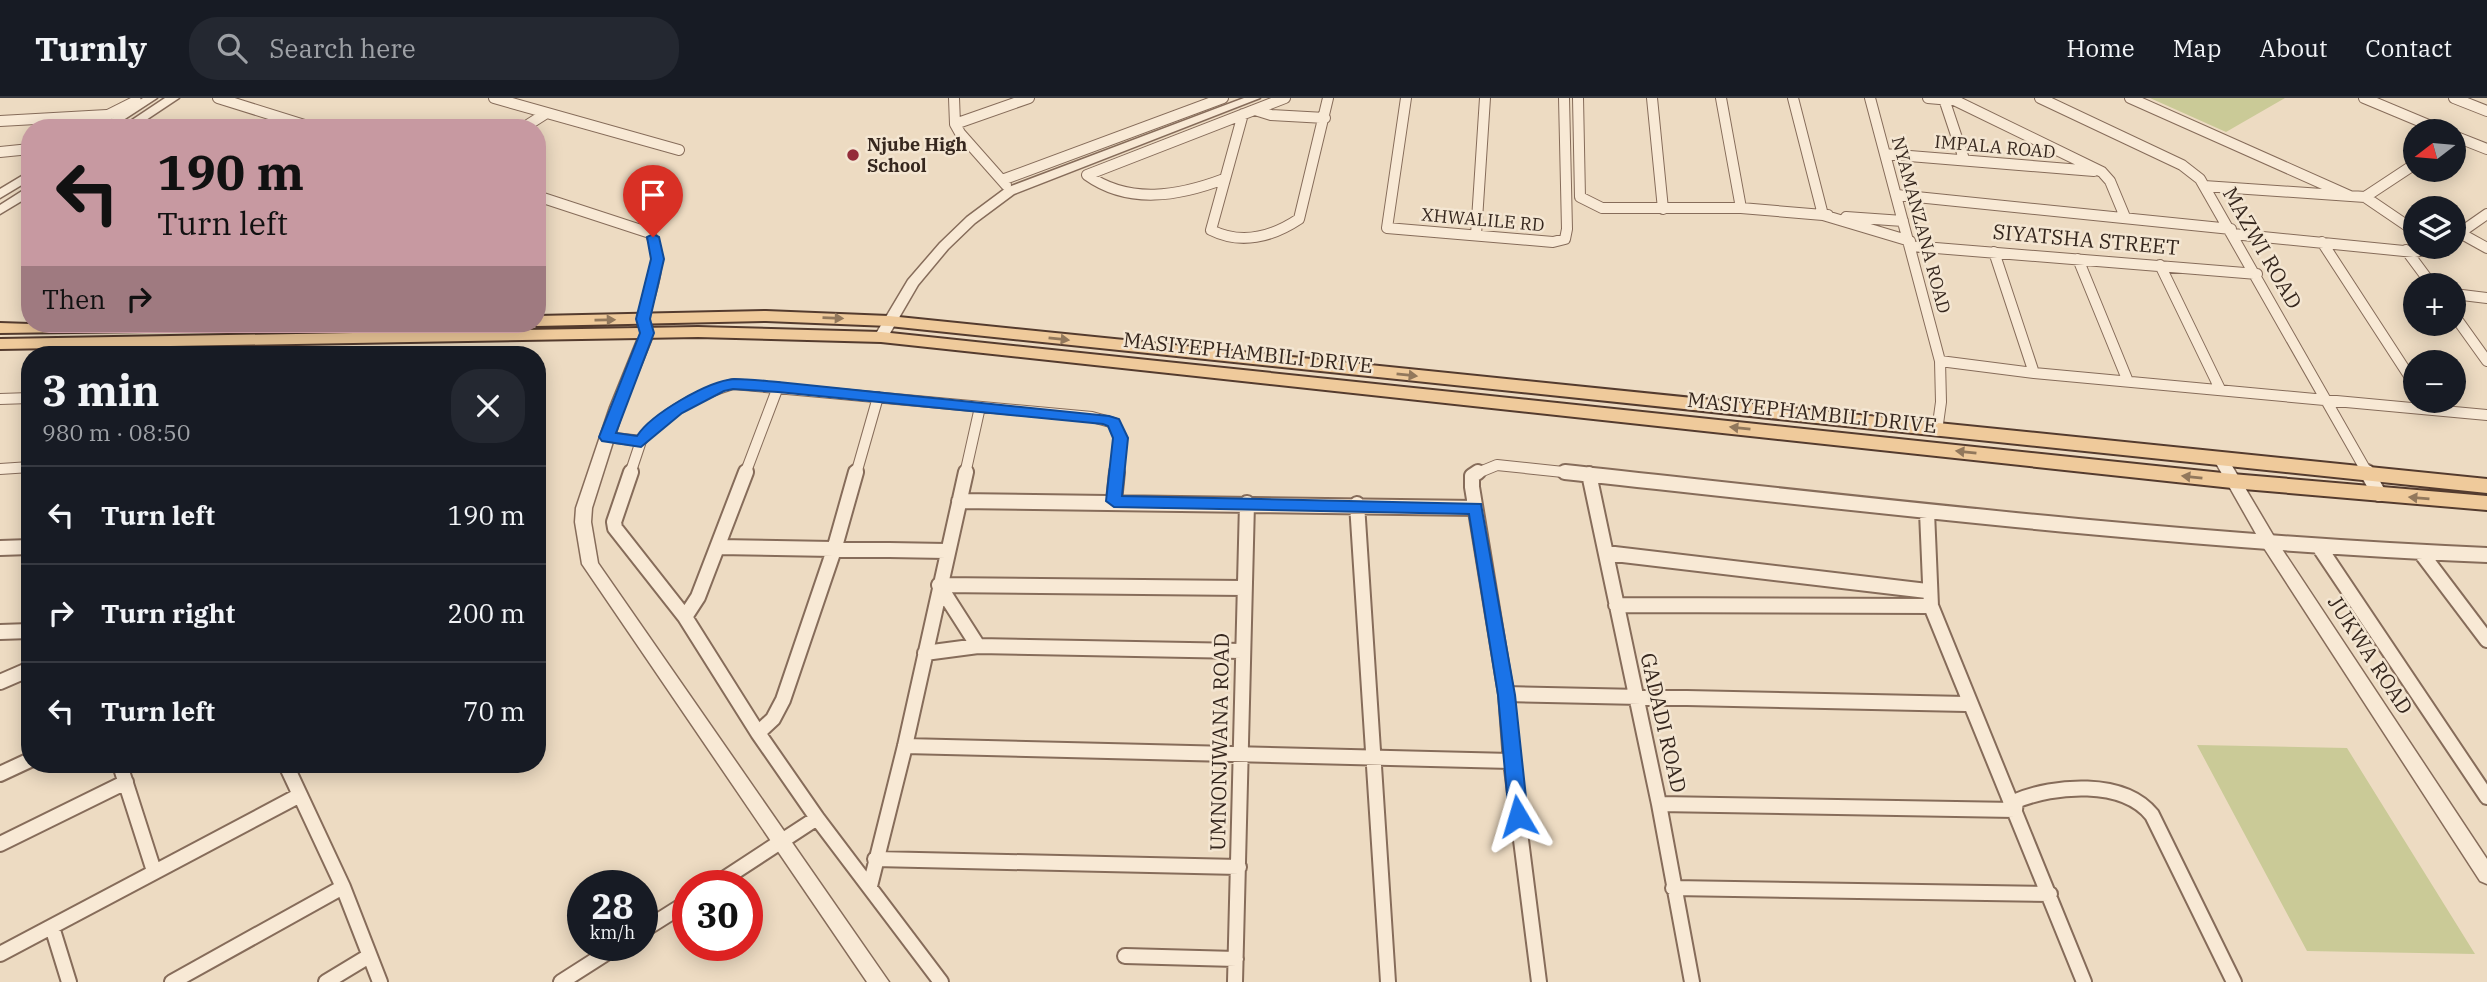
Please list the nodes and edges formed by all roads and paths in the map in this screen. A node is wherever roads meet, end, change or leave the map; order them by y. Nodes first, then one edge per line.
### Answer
1 (173, 98) edge
2 (218, 98) edge
3 (494, 98) edge
4 (954, 98) edge
5 (1029, 98) edge
6 (1223, 98) edge
7 (1285, 98) edge
8 (1328, 98) edge
9 (1406, 98) edge
10 (1485, 98) edge
11 (1564, 98) edge
12 (1578, 98) edge
13 (1652, 98) edge
14 (1721, 98) edge
15 (1793, 98) edge
16 (1870, 98) edge
17 (1928, 98) edge
18 (2040, 98) edge
19 (2130, 98) edge
20 (2364, 98) edge
21 (2454, 98) edge
22 (1950, 99) edge
23 (139, 100) edge
24 (2378, 100) edge
25 (1255, 104) edge
26 (2487, 111) edge
27 (544, 114) junction
28 (1243, 114) junction
29 (107, 115) junction
30 (1325, 118) junction
31 (99, 119) edge
32 (115, 119) edge
33 (140, 119) edge
34 (285, 119) edge
35 (536, 119) edge
36 (2418, 119) edge
37 (0, 121) edge
38 (955, 124) junction
39 (2466, 141) edge
40 (2487, 149) edge
41 (21, 150) edge
42 (678, 150) dead end
43 (0, 152) edge
44 (1885, 154) junction
45 (1964, 159) junction
46 (2102, 172) junction
47 (2403, 172) edge
48 (1224, 179) junction
49 (1002, 180) junction
50 (21, 181) edge
51 (2204, 187) junction
52 (1010, 191) junction
53 (0, 194) edge
54 (1897, 195) junction
55 (21, 196) edge
56 (2350, 196) junction
57 (2365, 197) junction
58 (546, 199) edge
59 (1741, 208) junction
60 (1663, 209) junction
61 (0, 210) edge
62 (2487, 214) edge
63 (1823, 215) junction
64 (2125, 217) junction
65 (1903, 221) junction
66 (2403, 223) edge
67 (2466, 229) edge
68 (2232, 231) junction
69 (1476, 235) junction
70 (2466, 239) edge
71 (1910, 243) junction
72 (2322, 243) junction
73 (2487, 248) edge
74 (2403, 250) edge
75 (1994, 252) junction
76 (2078, 259) junction
77 (2160, 265) junction
78 (2257, 274) junction
79 (2466, 295) edge
80 (2487, 298) edge
81 (546, 321) edge
82 (645, 326) junction
83 (0, 328) edge
84 (21, 328) edge
85 (546, 329) edge
86 (885, 329) junction
87 (2466, 332) edge
88 (394, 333) edge
89 (0, 344) edge
90 (1940, 361) junction
91 (2487, 361) edge
92 (2403, 367) edge
93 (2034, 373) junction
94 (2127, 379) junction
95 (778, 387) junction
96 (2220, 390) junction
97 (878, 397) junction
98 (0, 398) edge
99 (21, 398) edge
100 (2325, 400) junction
101 (2403, 405) edge
102 (980, 407) junction
103 (2466, 412) edge
104 (2487, 415) edge
105 (1937, 431) junction
106 (607, 437) junction
107 (641, 441) junction
108 (2220, 458) junction
109 (21, 468) edge
110 (0, 469) edge
111 (1589, 474) junction
112 (2369, 476) junction
113 (2232, 481) junction
114 (2487, 486) edge
115 (2379, 494) junction
116 (959, 501) junction
117 (1114, 501) junction
118 (1247, 503) junction
119 (2487, 503) edge
120 (1357, 505) junction
121 (1475, 508) junction
122 (1927, 512) junction
123 (2270, 544) junction
124 (21, 547) edge
125 (718, 547) junction
126 (0, 548) edge
127 (2320, 548) junction
128 (834, 550) junction
129 (946, 551) junction
130 (1606, 553) junction
131 (2422, 554) junction
132 (2487, 555) edge
133 (939, 585) junction
134 (1244, 588) junction
135 (1927, 591) junction
136 (1616, 605) junction
137 (1931, 606) junction
138 (685, 617) junction
139 (21, 631) edge
140 (0, 632) edge
141 (2487, 640) edge
142 (978, 646) junction
143 (1242, 650) junction
144 (925, 653) junction
145 (21, 673) edge
146 (0, 682) edge
147 (1506, 695) junction
148 (1634, 697) junction
149 (1966, 704) junction
150 (758, 733) junction
151 (905, 746) junction
152 (1242, 753) junction
153 (1376, 756) junction
154 (1511, 761) junction
155 (21, 764) edge
156 (123, 773) edge
157 (290, 773) edge
158 (0, 774) edge
159 (126, 782) junction
160 (300, 795) junction
161 (2487, 797) edge
162 (1660, 804) junction
163 (2015, 810) junction
164 (817, 818) junction
165 (784, 841) junction
166 (0, 844) edge
167 (875, 859) junction
168 (1239, 867) junction
169 (738, 870) edge
170 (154, 871) junction
171 (2487, 875) edge
172 (870, 886) junction
173 (343, 887) junction
174 (1673, 888) junction
175 (2050, 894) junction
176 (52, 927) junction
177 (0, 954) edge
178 (369, 956) junction
179 (1125, 956) dead end
180 (1236, 959) junction
181 (596, 961) edge
182 (571, 979) edge
183 (69, 982) edge
184 (172, 982) edge
185 (326, 982) edge
186 (380, 982) edge
187 (879, 982) edge
188 (941, 982) edge
189 (1235, 982) edge
190 (1388, 982) edge
191 (1539, 982) edge
192 (1692, 982) edge
193 (2084, 982) edge
194 (2234, 982) edge

1 - 33 street
2 - 34 street
3 - 27 street
4 - 38 street
5 - 38 street
6 - 49 street
7 - 25 street
8 - 30 street
9 - 69 street, XHWALILE RD
10 - 69 street
11 - 69 street, XHWALILE RD
12 - 60 street
13 - 60 street
14 - 59 street
15 - 63 street
16 - 44 street, NYAMANZANA ROAD
17 - 22 street
18 - 51 street, MAZWI ROAD
19 - 56 street
20 - 24 street
21 - 26 street
22 - 45 street
22 - 46 street
23 - 29 street
23 - 32 street
24 - 36 street
25 - 28 street
25 - 30 street
25 - 52 street
27 - 35 street
27 - 42 street
28 - 48 street
28 - 48 street
29 - 31 street
29 - 37 street
30 - 48 street
38 - 49 street
39 - 40 street
41 - 43 street
44 - 45 street, IMPALA ROAD
44 - 54 street, NYAMANZANA ROAD
45 - 46 street, IMPALA ROAD
46 - 64 street
47 - 57 street
49 - 52 street
50 - 53 street
51 - 56 street
51 - 68 street, MAZWI ROAD
52 - 86 street
54 - 64 street
54 - 65 street, NYAMANZANA ROAD
55 - 61 street
56 - 57 street
57 - 66 street
58 - 82 street
59 - 60 street
59 - 63 street
62 - 67 street
63 - 65 street
63 - 71 street, SIYATSHA STREET
64 - 68 street
65 - 71 street, NYAMANZANA ROAD
68 - 72 street
68 - 78 street, MAZWI ROAD
70 - 73 street
71 - 75 street, SIYATSHA STREET
71 - 90 street, NYAMANZANA ROAD
72 - 74 street
72 - 92 street
75 - 76 street, SIYATSHA STREET
75 - 93 street
76 - 77 street, SIYATSHA STREET
76 - 94 street
77 - 78 street, SIYATSHA STREET
77 - 96 street
78 - 100 street, MAZWI ROAD
79 - 80 street
81 -> 82 main road, MASIYEPHAMBILI DRIVE
82 - 85 main road, MASIYEPHAMBILI DRIVE
82 - 86 main road, MASIYEPHAMBILI DRIVE
82 - 106 street
83 - 84 main road
86 -> 105 main road, MASIYEPHAMBILI DRIVE
113 -> 86 main road, MASIYEPHAMBILI DRIVE
87 - 91 street
88 - 89 main road, MASIYEPHAMBILI DRIVE
90 - 93 street
90 - 105 street, NYAMANZANA ROAD
93 - 94 street
94 - 96 street
95 - 97 street
95 - 107 street
95 - 125 street
96 - 100 street
97 - 102 street
97 - 128 street
98 - 99 street
100 - 101 street
100 - 112 street, MAZWI ROAD
102 - 116 street
102 - 117 street
103 - 104 street
105 - 108 main road, MASIYEPHAMBILI DRIVE
106 - 107 street
106 - 165 street
107 - 138 street
108 - 112 main road, MASIYEPHAMBILI DRIVE
108 - 113 street, JUKWA ROAD
109 - 110 street
111 - 121 street
111 - 122 street
111 - 130 street, GADADI ROAD
112 - 114 main road, MASIYEPHAMBILI DRIVE
112 - 115 street, MAZWI ROAD
113 - 115 main road, MASIYEPHAMBILI DRIVE
113 - 123 street, JUKWA ROAD
119 -> 115 main road, MASIYEPHAMBILI DRIVE
116 - 117 street
116 - 129 street
117 - 118 street
118 - 120 street
118 - 134 street, UMNONJWANA ROAD
120 - 121 street
120 - 153 street
121 - 147 street
122 - 123 street
122 - 135 street
123 - 127 street
123 - 171 street, JUKWA ROAD
124 - 126 street
125 - 128 street
125 - 138 street
127 - 131 street
127 - 161 street
128 - 129 street
128 - 150 street
129 - 133 street
130 - 135 street
130 - 136 street, GADADI ROAD
131 - 132 street
131 - 141 street
133 - 134 street
133 - 142 street
133 - 144 street
134 - 143 street, UMNONJWANA ROAD
135 - 137 street
136 - 137 street
136 - 148 street, GADADI ROAD
137 - 149 street
138 - 150 street
139 - 140 street
142 - 143 street
142 - 144 street
143 - 152 street, UMNONJWANA ROAD
144 - 151 street
145 - 146 street
147 - 148 street
147 - 154 street
148 - 149 street
148 - 162 street, GADADI ROAD
149 - 163 street
150 - 164 street
151 - 152 street
151 - 167 street
152 - 153 street
152 - 168 street, UMNONJWANA ROAD
153 - 154 street
153 - 190 street
154 - 191 street
155 - 158 street
156 - 159 street
157 - 160 street
159 - 166 street
159 - 170 street
160 - 170 street
160 - 173 street
162 - 163 street
162 - 174 street, GADADI ROAD
163 - 175 street
163 - 194 street
164 - 165 street
164 - 172 street
165 - 169 street
165 - 187 street
167 - 168 street
167 - 172 street
168 - 180 street, UMNONJWANA ROAD
170 - 176 street
172 - 188 street
173 - 178 street
173 - 184 street
174 - 175 street
174 - 192 street, GADADI ROAD
175 - 193 street
176 - 177 street
176 - 183 street
178 - 185 street
178 - 186 street
179 - 180 street
180 - 189 street, UMNONJWANA ROAD
181 - 182 street

